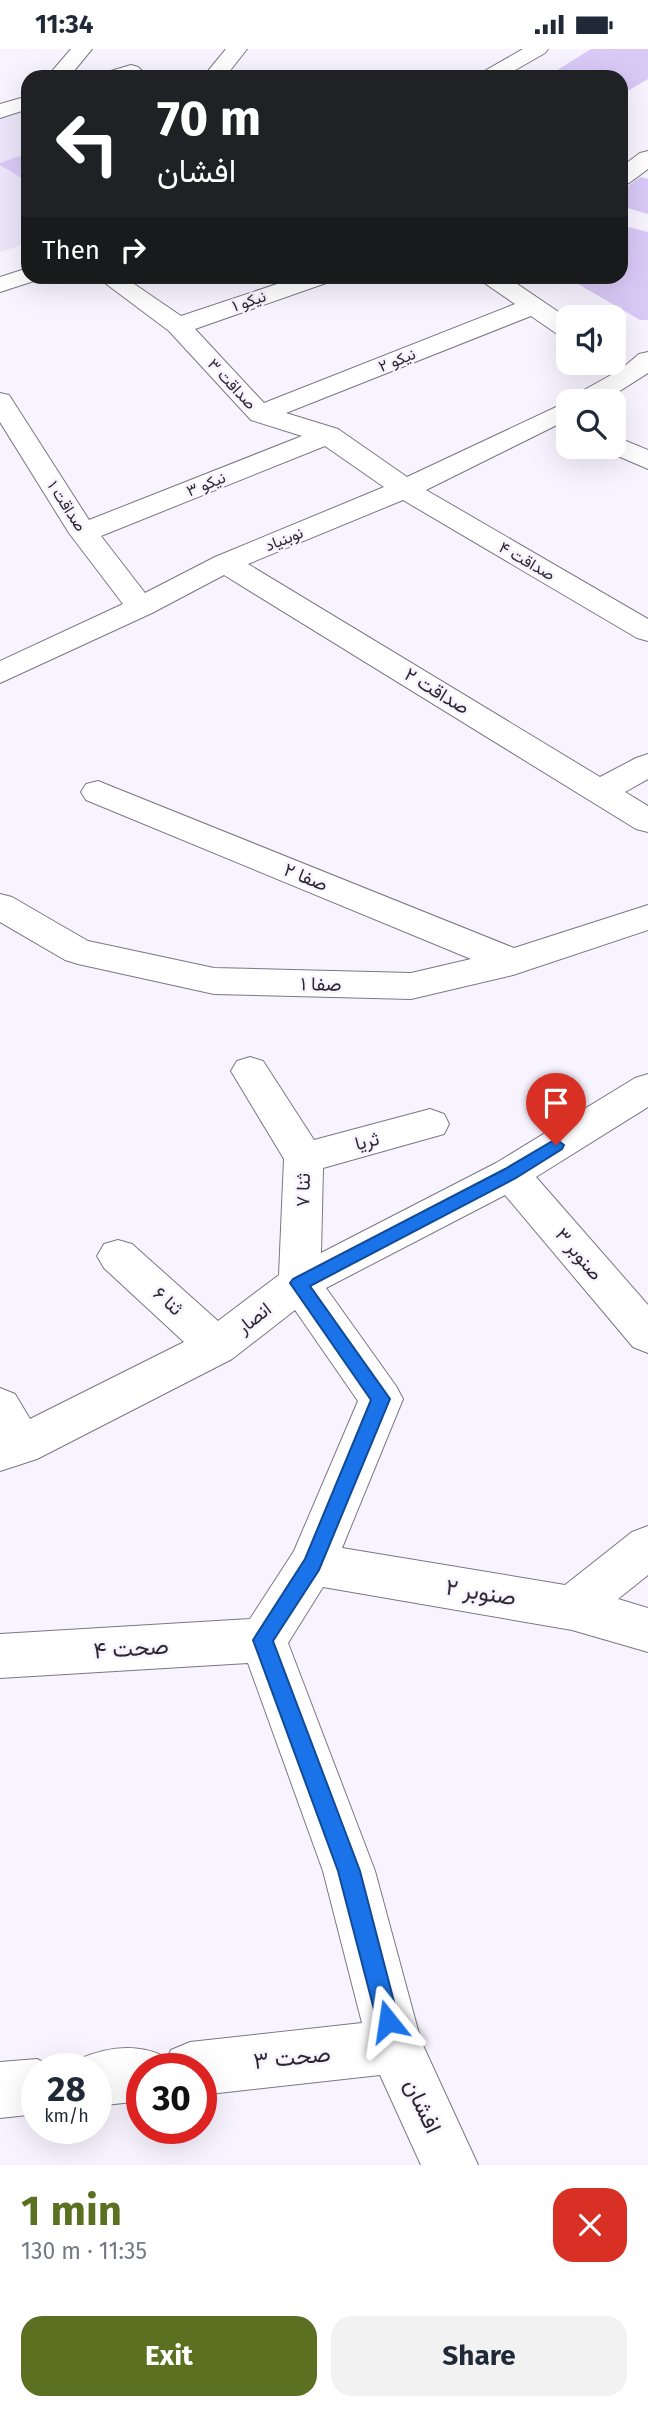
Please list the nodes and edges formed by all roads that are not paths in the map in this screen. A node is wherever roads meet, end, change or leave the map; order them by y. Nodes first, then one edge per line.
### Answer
1 (82, 49) edge
2 (237, 49) edge
3 (538, 49) edge
4 (64, 70) edge
5 (220, 70) edge
6 (500, 70) edge
7 (0, 96) edge
8 (21, 99) edge
9 (21, 103) edge
10 (0, 111) edge
11 (648, 158) edge
12 (628, 172) edge
13 (21, 278) edge
14 (118, 284) edge
15 (300, 284) edge
16 (503, 284) edge
17 (0, 285) edge
18 (535, 305) junction
19 (556, 321) edge
20 (178, 326) junction
21 (634, 371) edge
22 (603, 389) edge
23 (0, 401) edge
24 (260, 414) junction
25 (556, 419) edge
26 (328, 435) junction
27 (626, 451) edge
28 (648, 461) edge
29 (405, 489) junction
30 (83, 533) junction
31 (225, 563) junction
32 (141, 607) junction
33 (648, 632) edge
34 (0, 673) edge
35 (648, 765) edge
36 (601, 791) junction
37 (98, 792) dead end
38 (648, 821) edge
39 (0, 906) edge
40 (648, 917) edge
41 (513, 962) junction
42 (250, 1070) dead end
43 (648, 1088) edge
44 (430, 1124) dead end
45 (304, 1158) junction
46 (510, 1174) junction
47 (118, 1256) dead end
48 (299, 1283) junction
49 (648, 1335) edge
50 (217, 1346) junction
51 (0, 1407) edge
52 (10, 1448) edge
53 (648, 1547) edge
54 (312, 1564) junction
55 (572, 1608) junction
56 (648, 1630) edge
57 (263, 1640) junction
58 (0, 1656) edge
59 (395, 2046) junction
60 (217, 2066) edge
61 (21, 2088) edge
62 (0, 2090) edge
63 (450, 2165) edge

1 - 4 street
2 - 5 street
3 - 6 street
7 - 8 street
9 - 10 street
11 - 12 street
13 - 17 street
14 - 20 street, صداقت ۳
15 - 20 street, نیکو ۱
16 - 18 street
18 - 19 street
18 - 24 street, نیکو ۲
20 - 24 street, صداقت ۳
21 - 22 street
23 - 30 street, صداقت ۱
24 - 26 street, صداقت ۳
25 - 29 street, نوبنیاد
26 - 29 street, صداقت ۳
26 - 30 street, نیکو ۳
27 - 28 street
29 - 31 street, نوبنیاد
29 - 33 street, صداقت ۴
30 - 32 street, صداقت ۱
31 - 32 street, نوبنیاد
31 - 36 street, صداقت ۲
32 - 34 street, نوبنیاد
35 - 36 street
36 - 38 street, صداقت ۲
37 - 41 street, صفا ۲
39 - 41 street, صفا ۱
40 - 41 street, صفا ۱
42 - 45 street, ثنا ۷
43 - 46 street, انصار
44 - 45 street, ثریا
45 - 48 street, ثنا ۷
46 - 48 street, انصار
46 - 49 street, صنوبر ۳
47 - 50 street, ثنا ۶
48 - 50 street, انصار
48 - 54 street
50 - 52 street, انصار
51 - 52 street
53 - 55 street
54 - 55 street, صنوبر ۲
54 - 57 street
55 - 56 street, صنوبر ۲
57 - 58 street, صحت ۴
57 - 59 street, افشان
59 - 60 street, صحت ۳
59 - 63 street, افشان
61 - 62 street

